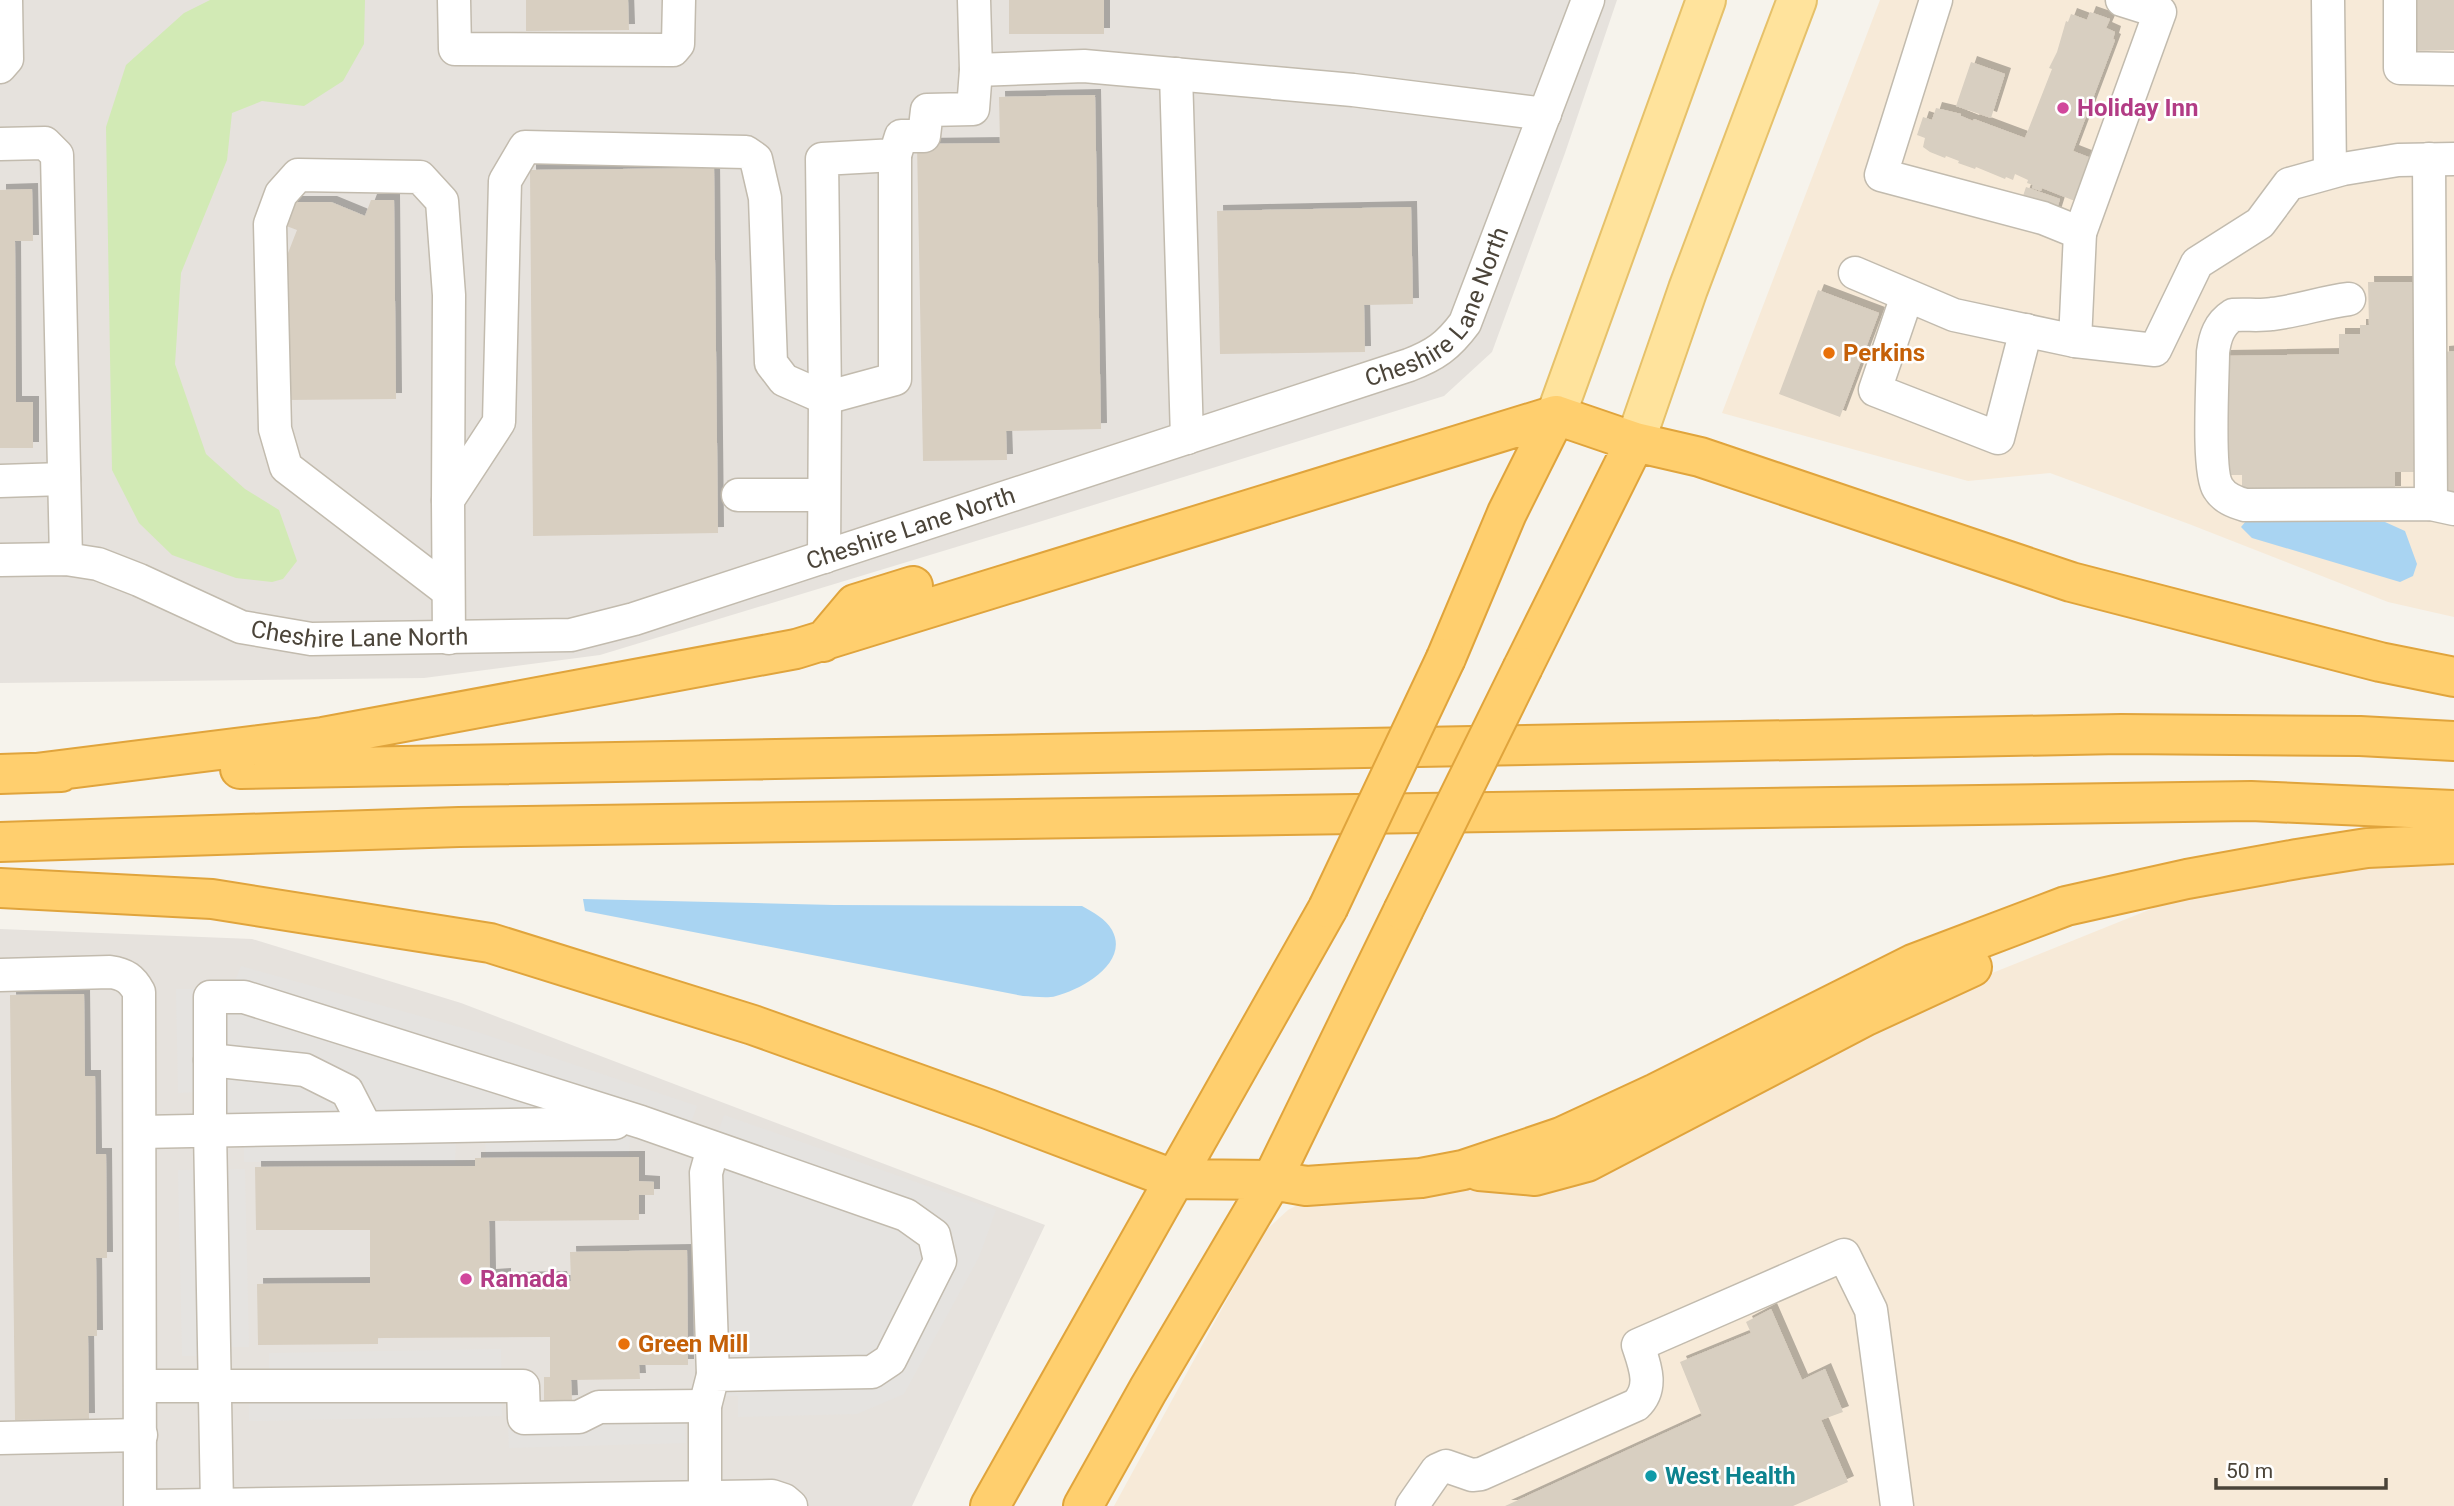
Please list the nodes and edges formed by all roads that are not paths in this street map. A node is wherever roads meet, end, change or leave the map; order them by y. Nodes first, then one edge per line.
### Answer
1 (6, 0) edge
2 (454, 0) edge
3 (679, 0) edge
4 (974, 0) edge
5 (1588, 0) edge
6 (1706, 0) edge
7 (1797, 0) edge
8 (1936, 0) edge
9 (2122, 0) edge
10 (2328, 0) edge
11 (2400, 0) edge
12 (0, 67) edge
13 (2454, 69) edge
14 (976, 70) junction
15 (1176, 75) junction
16 (1545, 114) junction
17 (0, 144) edge
18 (895, 155) junction
19 (2442, 159) edge
20 (2330, 172) junction
21 (2080, 233) junction
22 (2442, 248) edge
23 (1855, 273) dead end
24 (1907, 296) junction
25 (2349, 299) dead end
26 (2026, 331) junction
27 (2075, 341) junction
28 (825, 398) junction
29 (1556, 415) junction
30 (1187, 438) junction
31 (1635, 442) junction
32 (64, 479) junction
33 (0, 481) edge
34 (738, 495) dead end
35 (823, 495) junction
36 (448, 500) junction
37 (2443, 506) edge
38 (824, 557) junction
39 (66, 559) junction
40 (0, 560) edge
41 (449, 591) junction
42 (449, 638) junction
43 (2454, 677) edge
44 (2454, 741) edge
45 (18, 773) edge
46 (2454, 810) edge
47 (0, 842) edge
48 (2454, 844) edge
49 (0, 888) edge
50 (0, 975) edge
51 (210, 1060) junction
52 (641, 1122) junction
53 (365, 1126) junction
54 (210, 1130) junction
55 (140, 1132) junction
56 (713, 1148) junction
57 (1173, 1179) junction
58 (1272, 1180) junction
59 (713, 1375) junction
60 (141, 1386) junction
61 (216, 1387) junction
62 (705, 1406) junction
63 (141, 1435) junction
64 (0, 1438) edge
65 (705, 1497) junction
66 (537, 1503) edge
67 (607, 1503) edge
68 (1890, 1504) edge
69 (216, 1505) edge
70 (140, 1506) edge
71 (150, 1506) edge
72 (791, 1506) edge
73 (990, 1506) edge
74 (1083, 1506) edge
75 (1412, 1506) edge

1 - 12 street
2 - 3 street
4 - 14 street
5 - 16 street, Cheshire Lane North
6 - 29 main road
7 - 31 main road
8 - 21 street
9 - 21 street
10 - 20 street
11 - 13 street
14 - 15 street
14 - 18 street
15 - 16 street
15 - 30 street
16 - 30 street, Cheshire Lane North
17 - 32 street
18 - 28 street
18 - 28 street
19 - 20 street
19 - 22 street
20 - 27 street
21 - 27 street
22 - 37 street
23 - 24 street
24 - 26 street
24 - 26 street
25 - 37 street
26 - 27 street
28 - 35 street
28 - 36 street
29 - 31 highway
29 - 45 highway
29 - 57 highway, bridge
30 - 38 street, Cheshire Lane North
31 - 43 highway
31 - 58 highway, bridge
32 - 33 street
32 - 39 street
34 - 35 street
35 - 38 street
36 - 41 street
36 - 41 street
38 - 42 street, Cheshire Lane North
39 - 40 street, Cheshire Lane North
39 - 42 street, Cheshire Lane North
41 - 42 street
44 - 45 highway
46 - 47 highway
48 - 58 highway
49 - 57 highway
50 - 55 street
51 - 52 street
51 - 53 street
51 - 54 street
52 - 53 street
52 - 56 street
53 - 54 street
54 - 55 street
54 - 61 street
55 - 60 street
56 - 59 street
56 - 59 street
57 - 58 highway
57 - 73 highway
58 - 74 highway
59 - 62 street
60 - 61 street
60 - 63 street
61 - 62 street
61 - 69 street
62 - 65 street
63 - 64 street
63 - 70 street
65 - 67 street
65 - 72 street
66 - 67 street
66 - 69 street
68 - 75 street
69 - 71 street

